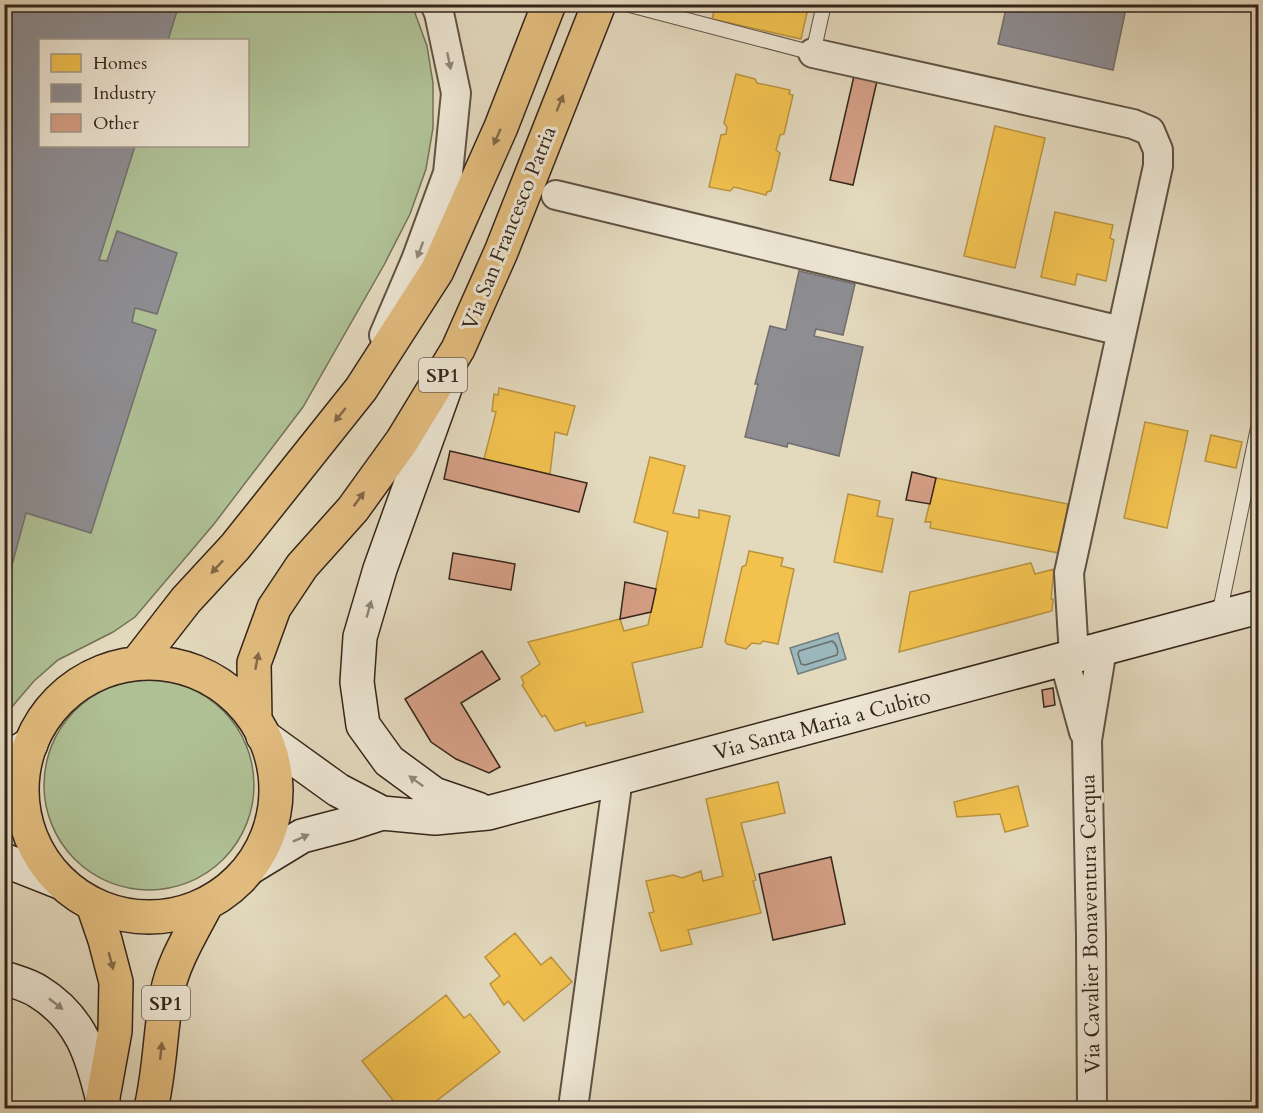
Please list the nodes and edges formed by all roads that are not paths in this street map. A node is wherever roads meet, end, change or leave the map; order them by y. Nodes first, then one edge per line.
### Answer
1 (435, 4) edge
2 (549, 4) edge
3 (599, 4) edge
4 (626, 4) edge
5 (824, 4) edge
6 (813, 53) junction
7 (556, 195) dead end
8 (1121, 331) junction
9 (458, 349) junction
10 (361, 389) junction
11 (1258, 428) edge
12 (1258, 607) edge
13 (1219, 617) junction
14 (1080, 655) junction
15 (138, 663) junction
16 (259, 728) junction
17 (1087, 740) junction
18 (18, 752) edge
19 (618, 778) junction
20 (382, 813) junction
21 (488, 813) junction
22 (4, 860) edge
23 (251, 867) junction
24 (62, 884) junction
25 (93, 905) junction
26 (206, 905) junction
27 (4, 978) edge
28 (102, 1105) edge
29 (151, 1108) edge
30 (573, 1108) edge
31 (1092, 1108) edge

1 -> 10 street
2 -> 10 main road
9 -> 3 main road, Via San Francesco Patria / SP1
4 - 6 lane
5 - 6 lane
6 - 8 street
7 - 8 street
8 - 14 street
16 -> 9 main road, Via San Francesco Patria / SP1
21 -> 9 main road
10 -> 15 main road
11 - 13 lane
12 - 13 main road, Via Santa Maria a Cubito
13 - 14 main road, Via Santa Maria a Cubito
14 - 17 street
14 - 17 street
14 - 19 main road, Via Santa Maria a Cubito
15 - 16 main road
15 - 18 main road
16 - 20 main road, Via Santa Maria a Cubito
16 - 23 main road
17 - 31 street, Via Cavalier Bonaventura Cerqua
18 - 24 main road
19 - 21 main road, Via Santa Maria a Cubito
19 - 30 street
20 - 21 main road, Via Santa Maria a Cubito
23 -> 20 main road, Via Santa Maria a Cubito
22 - 24 main road
23 - 26 main road
24 - 25 main road
25 - 26 main road
25 -> 28 main road, SP1
29 -> 26 main road, SP1
27 -> 28 main road

